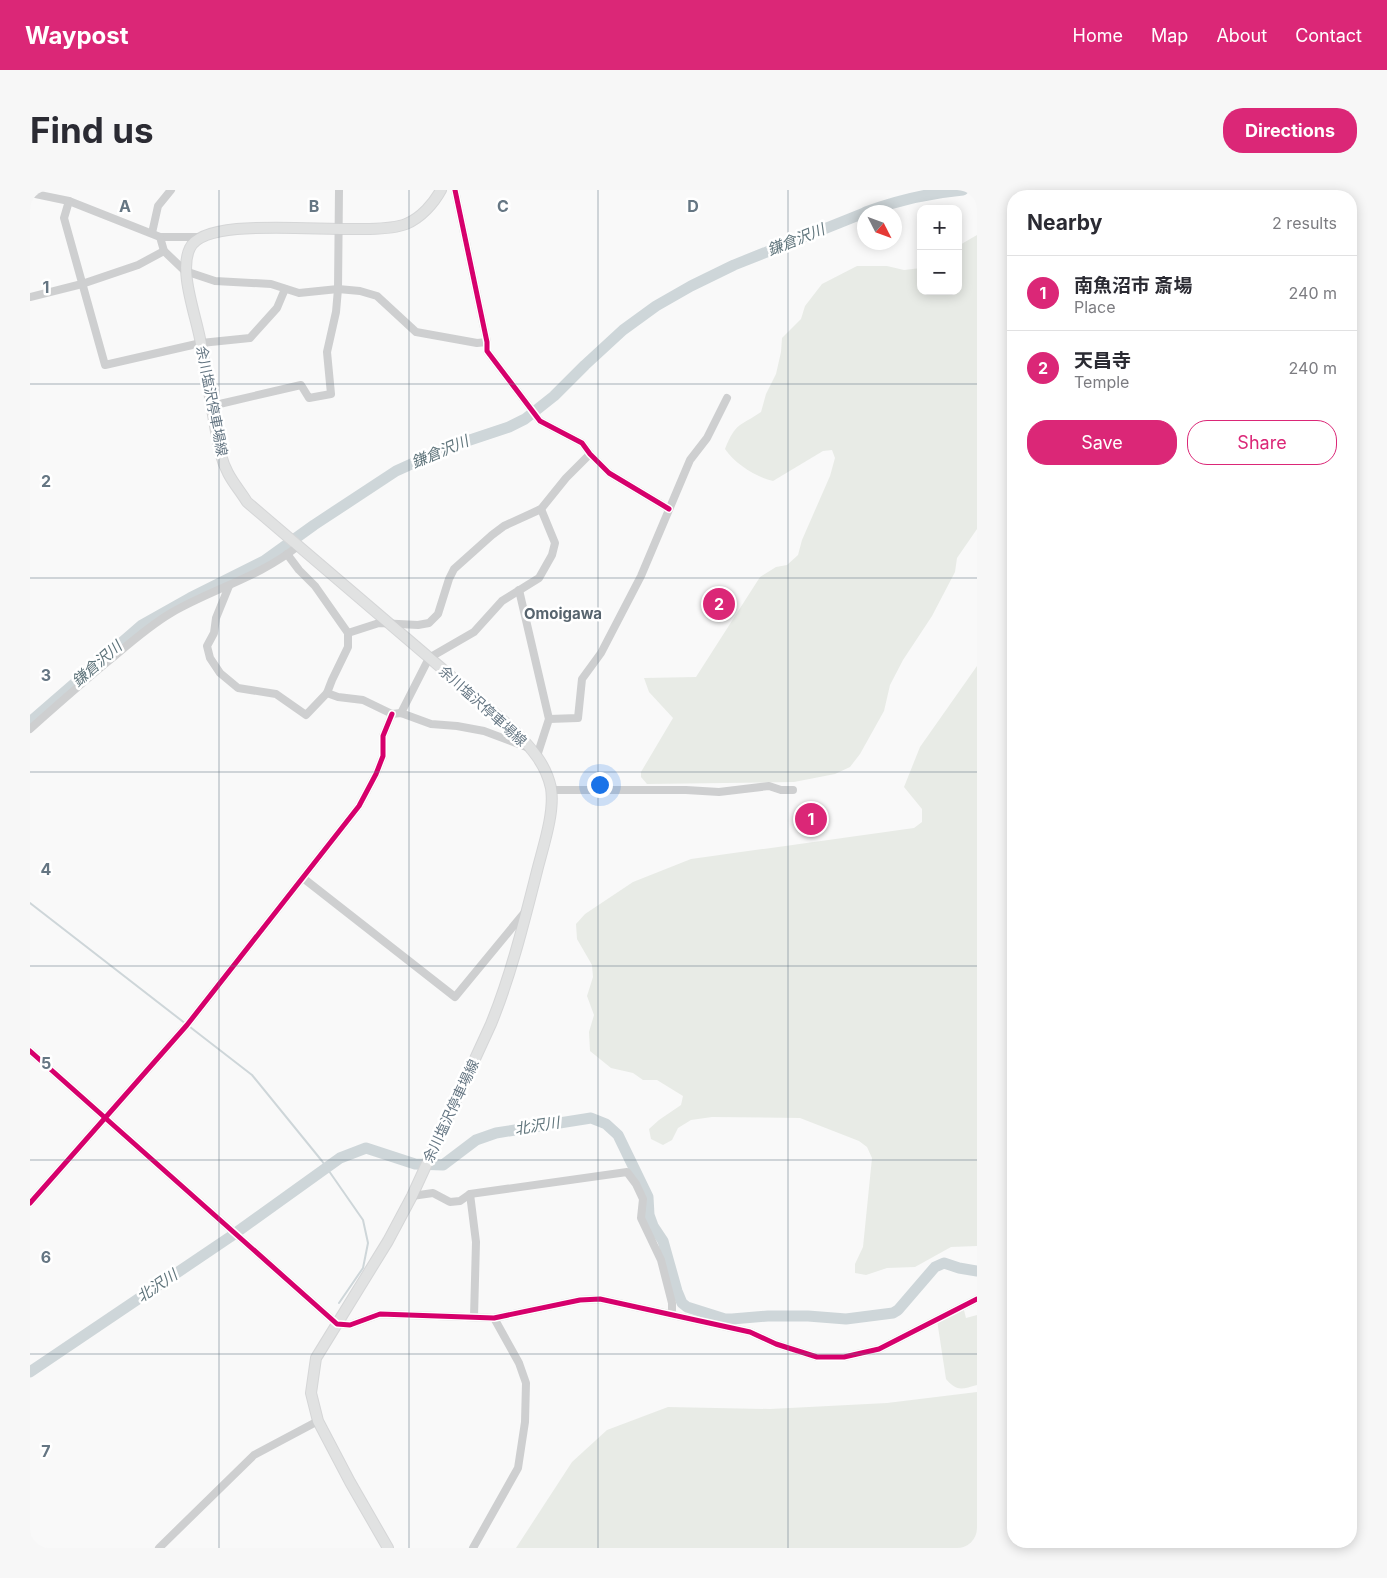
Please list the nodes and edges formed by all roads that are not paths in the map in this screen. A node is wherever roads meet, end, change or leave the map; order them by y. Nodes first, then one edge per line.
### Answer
1 (339, 190) edge
2 (441, 190) edge
3 (455, 190) edge
4 (169, 191) edge
5 (30, 193) edge
6 (69, 201) junction
7 (339, 229) junction
8 (152, 233) junction
9 (160, 236) junction
10 (199, 237) junction
11 (164, 251) junction
12 (185, 271) junction
13 (82, 284) junction
14 (285, 289) junction
15 (338, 289) junction
16 (30, 296) edge
17 (487, 342) junction
18 (201, 343) junction
19 (727, 398) dead end
20 (211, 406) junction
21 (590, 454) junction
22 (541, 509) junction
23 (669, 509) junction
24 (298, 546) junction
25 (287, 554) junction
26 (230, 586) junction
27 (519, 590) junction
28 (388, 624) junction
29 (348, 633) junction
30 (429, 658) junction
31 (327, 693) junction
32 (401, 713) junction
33 (392, 714) junction
34 (549, 719) junction
35 (30, 729) edge
36 (534, 752) junction
37 (551, 790) junction
38 (793, 790) dead end
39 (303, 878) junction
40 (527, 909) junction
41 (30, 1051) edge
42 (106, 1118) junction
43 (470, 1194) junction
44 (412, 1196) junction
45 (30, 1203) edge
46 (977, 1299) edge
47 (672, 1314) junction
48 (474, 1316) junction
49 (494, 1318) junction
50 (337, 1324) junction
51 (318, 1420) junction
52 (159, 1548) edge
53 (388, 1548) edge
54 (473, 1548) edge

1 - 7 street
2 - 7 main road
3 - 17 street
4 - 8 street
5 - 6 street
6 - 8 street
6 - 13 street
7 - 10 main road
7 - 15 street
8 - 9 street
9 - 10 street
9 - 11 street
10 - 12 main road, 余川塩沢停車場線
11 - 12 street
11 - 13 street
12 - 14 street
12 - 18 main road, 余川塩沢停車場線
13 - 16 street
13 - 18 street
14 - 15 street
14 - 18 street
15 - 17 street
15 - 20 street
17 - 21 street
18 - 20 main road, 余川塩沢停車場線
19 - 23 street
20 - 24 main road, 余川塩沢停車場線
21 - 22 street
21 - 23 street
22 - 27 street
22 - 28 street
23 - 34 street
24 - 25 street
24 - 28 main road, 余川塩沢停車場線
25 - 26 street
25 - 29 street
26 - 31 street
26 - 35 street
27 - 30 street
27 - 34 street
28 - 29 street
28 - 30 main road, 余川塩沢停車場線
29 - 31 street
30 - 32 street
30 - 36 main road, 余川塩沢停車場線
31 - 33 street
32 - 33 street
32 - 36 street
33 - 39 street
34 - 36 street
36 - 37 main road, 余川塩沢停車場線
37 - 38 street
37 - 40 main road, 余川塩沢停車場線
39 - 40 street
39 - 42 street
40 - 44 main road, 余川塩沢停車場線
41 - 42 street
42 - 45 street
42 - 50 street
43 - 44 street
43 - 47 street
43 - 48 street
44 - 50 main road, 余川塩沢停車場線
46 - 47 street
47 - 49 street
48 - 49 street
48 - 50 street
49 - 54 street
50 - 51 main road, 余川塩沢停車場線
51 - 52 street
51 - 53 main road, 余川塩沢停車場線

